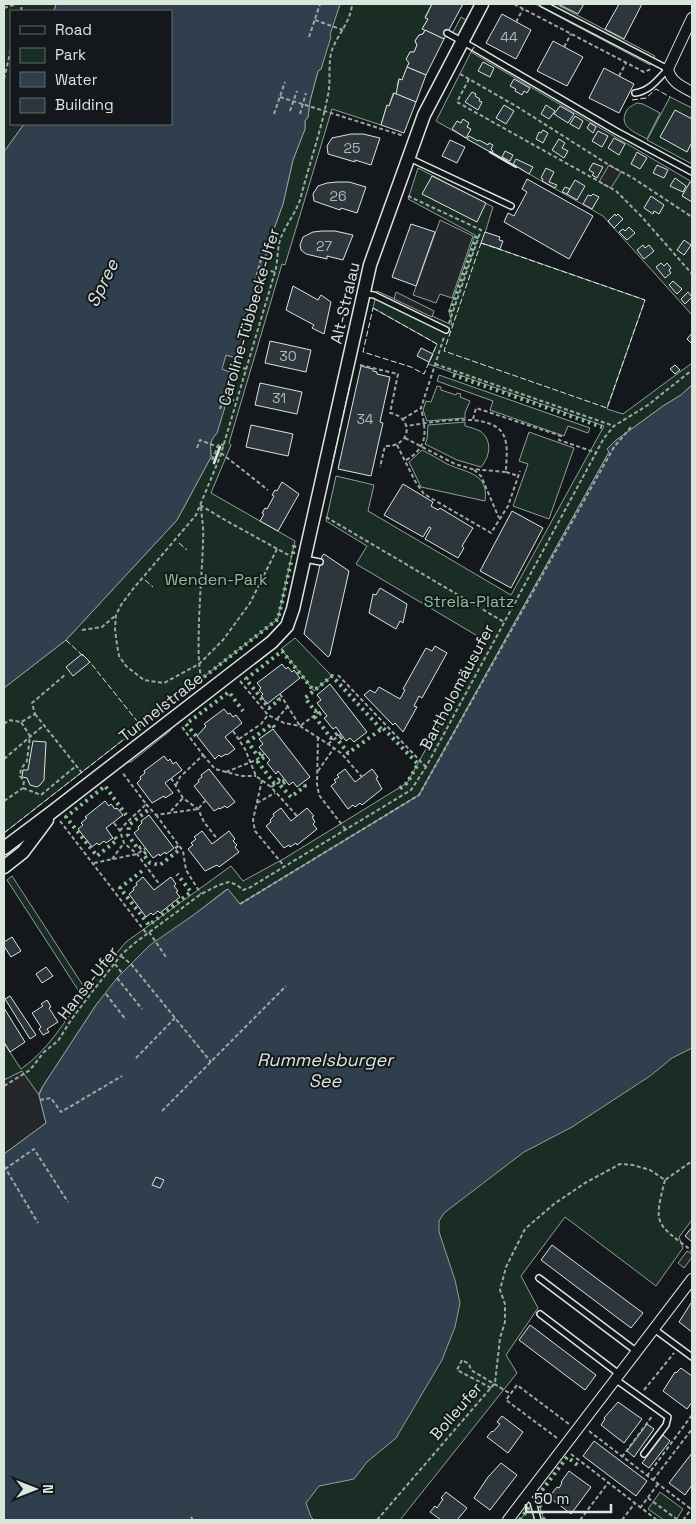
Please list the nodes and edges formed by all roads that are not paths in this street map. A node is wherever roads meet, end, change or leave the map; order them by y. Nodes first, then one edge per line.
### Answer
1 (482, 4) edge
2 (542, 4) edge
3 (692, 18) edge
4 (447, 34) dead end
5 (462, 42) junction
6 (668, 69) junction
7 (692, 92) edge
8 (635, 93) dead end
9 (409, 158) junction
10 (692, 172) edge
11 (511, 206) dead end
12 (362, 294) junction
13 (446, 330) road end
14 (300, 558) junction
15 (320, 562) dead end
16 (287, 626) joint
17 (56, 816) junction
18 (4, 848) edge
19 (4, 867) edge
20 (539, 1278) dead end
21 (692, 1279) edge
22 (540, 1314) dead end
23 (654, 1329) junction
24 (637, 1352) junction
25 (692, 1357) edge
26 (617, 1377) junction
27 (644, 1454) dead end
28 (527, 1496) junction
29 (508, 1520) edge
30 (538, 1520) edge

1 - 5 street, Alt-Stralau
2 - 6 lane
3 - 6 street
4 - 5 lane
5 - 9 street, Alt-Stralau
5 - 10 lane
6 - 7 street
6 - 8 lane
9 - 11 lane
9 - 12 street, Alt-Stralau
12 - 13 lane
12 - 14 street, Alt-Stralau
14 - 15 lane
14 - 16 street, Alt-Stralau
16 - 17 street, Tunnelstraße
17 - 18 street, Tunnelstraße
17 - 19 street, Tunnelstraße
20 - 24 lane
21 - 23 street
22 - 26 lane
23 - 24 street
23 - 25 lane
24 - 26 street
26 - 27 lane
26 - 28 street
28 - 29 street
28 - 30 lane

